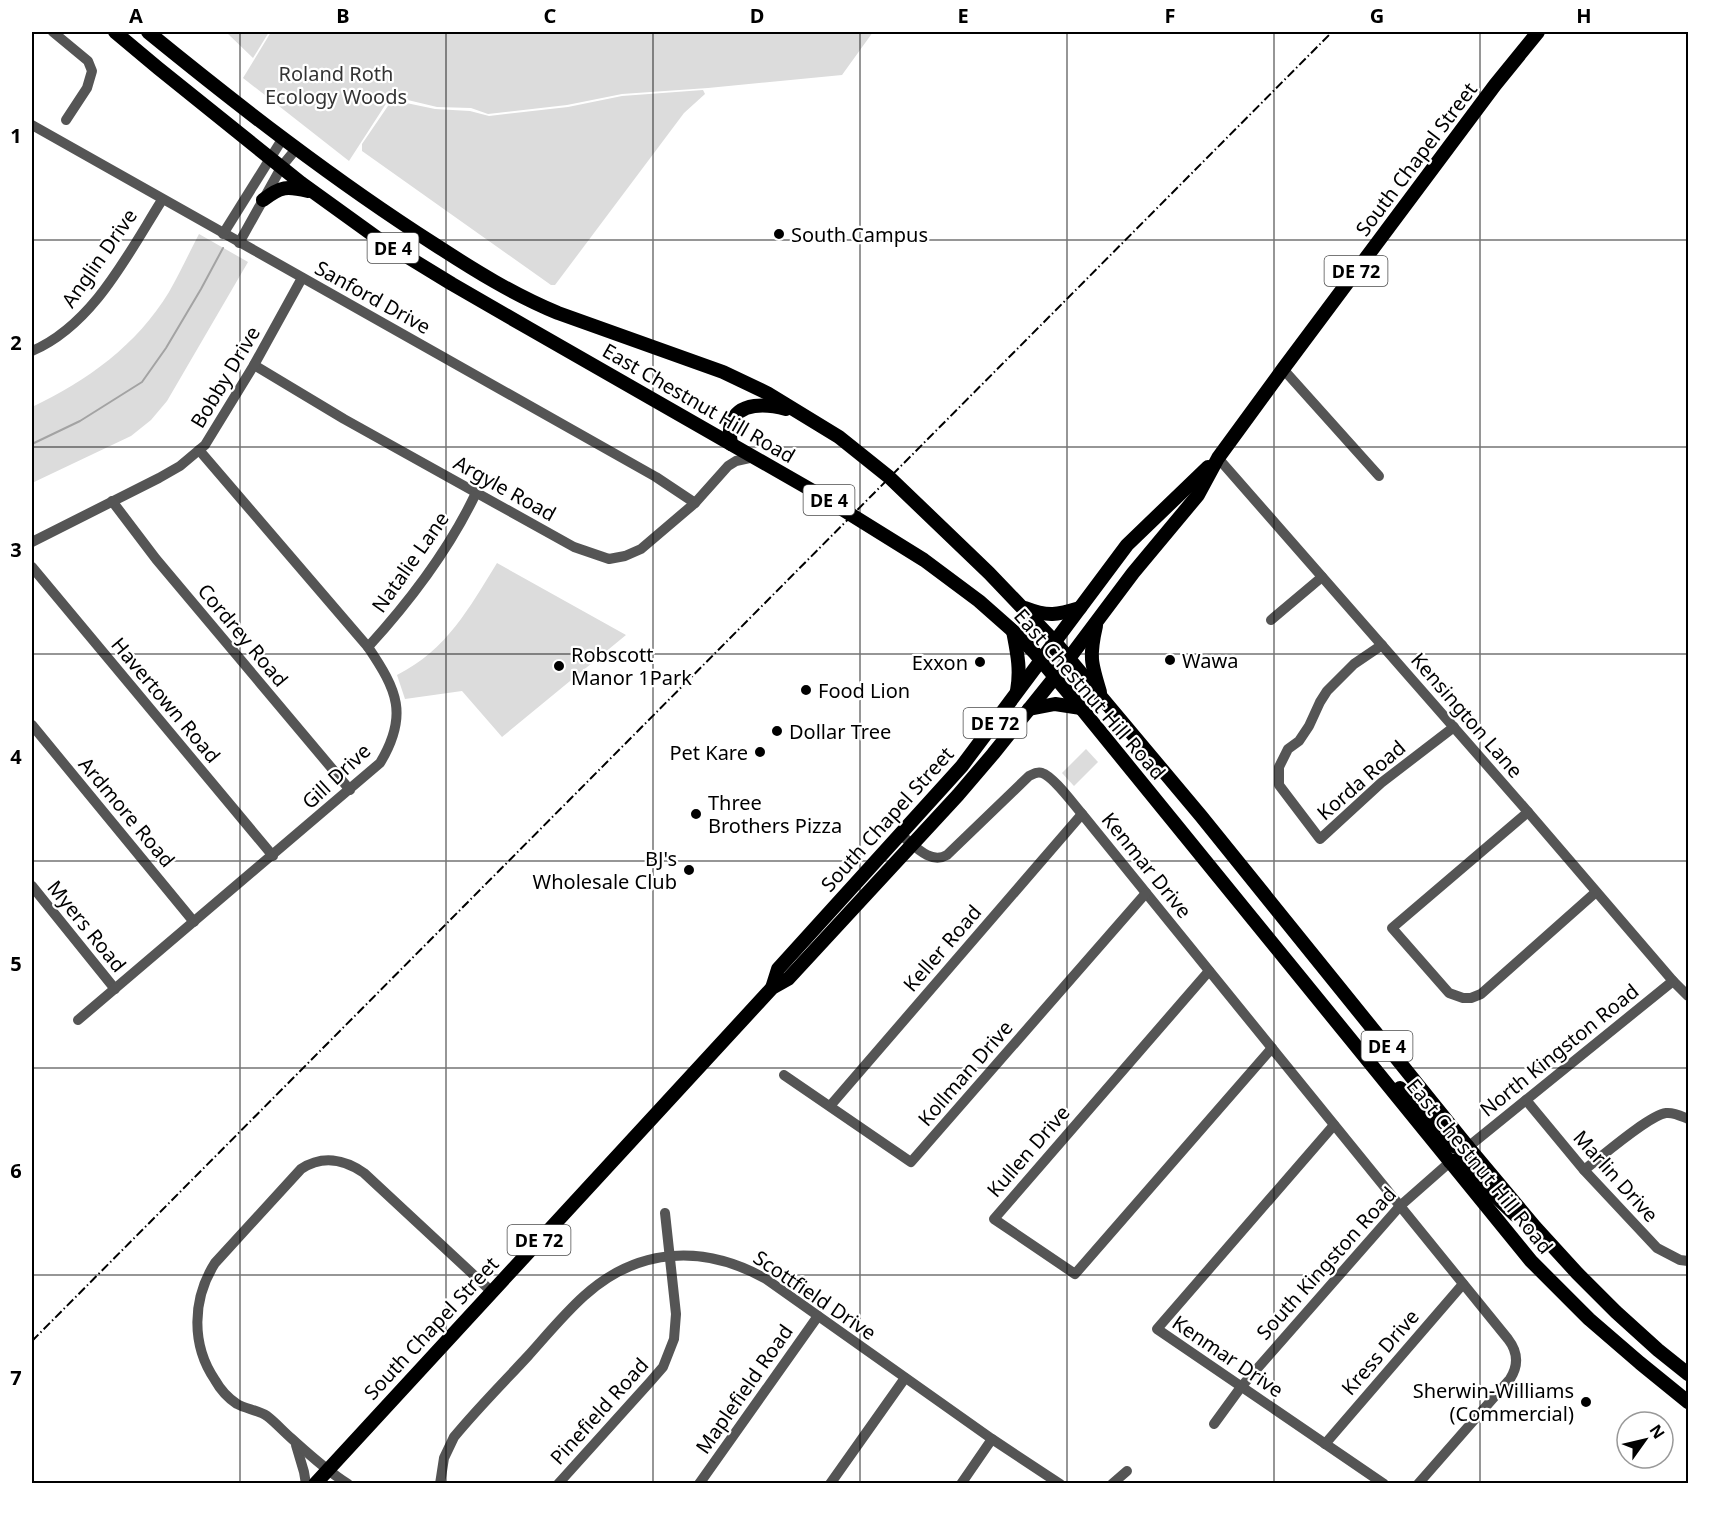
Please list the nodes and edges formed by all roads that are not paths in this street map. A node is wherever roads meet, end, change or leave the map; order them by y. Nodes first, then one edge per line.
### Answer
1 (52, 32) edge
2 (115, 32) edge
3 (149, 32) edge
4 (1538, 32) edge
5 (132, 46) junction
6 (66, 120) dead end
7 (32, 125) edge
8 (283, 138) junction
9 (296, 149) junction
10 (271, 157) junction
11 (282, 166) junction
12 (314, 192) junction
13 (162, 200) junction
14 (263, 200) junction
15 (223, 234) junction
16 (239, 243) junction
17 (302, 278) junction
18 (32, 351) edge
19 (254, 366) junction
20 (1283, 369) junction
21 (802, 413) junction
22 (731, 444) junction
23 (199, 450) junction
24 (754, 456) junction
25 (1218, 458) junction
26 (728, 466) junction
27 (1379, 476) dead end
28 (476, 493) junction
29 (112, 501) junction
30 (695, 503) junction
31 (32, 542) edge
32 (32, 567) edge
33 (1322, 577) junction
34 (1022, 607) junction
35 (1080, 608) junction
36 (1271, 620) dead end
37 (1097, 622) junction
38 (1013, 631) junction
39 (1055, 642) junction
40 (1382, 645) junction
41 (368, 647) junction
42 (1069, 659) junction
43 (1041, 661) junction
44 (1055, 677) junction
45 (1017, 693) junction
46 (1103, 700) junction
47 (1081, 708) junction
48 (1029, 709) junction
49 (32, 725) edge
50 (1454, 727) junction
51 (350, 790) junction
52 (1528, 812) junction
53 (1082, 814) junction
54 (901, 835) junction
55 (913, 845) junction
56 (273, 856) junction
57 (32, 886) edge
58 (1596, 892) junction
59 (1146, 893) junction
60 (194, 922) junction
61 (1209, 971) junction
62 (1673, 981) junction
63 (772, 988) junction
64 (115, 989) junction
65 (1689, 996) edge
66 (78, 1020) dead end
67 (1272, 1048) junction
68 (1365, 1057) junction
69 (784, 1075) dead end
70 (1526, 1100) junction
71 (830, 1106) junction
72 (1689, 1119) edge
73 (1334, 1125) junction
74 (1468, 1147) junction
75 (1450, 1162) junction
76 (1584, 1170) junction
77 (1400, 1206) junction
78 (665, 1213) dead end
79 (1535, 1227) junction
80 (670, 1256) junction
81 (1689, 1261) edge
82 (1463, 1284) junction
83 (491, 1291) junction
84 (818, 1316) junction
85 (1689, 1374) edge
86 (905, 1378) junction
87 (1241, 1387) junction
88 (1689, 1404) edge
89 (1214, 1424) dead end
90 (992, 1439) junction
91 (295, 1442) junction
92 (1325, 1444) junction
93 (327, 1470) junction
94 (1127, 1471) dead end
95 (306, 1484) edge
96 (315, 1484) edge
97 (335, 1484) edge
98 (348, 1484) edge
99 (440, 1484) edge
100 (558, 1484) edge
101 (699, 1484) edge
102 (830, 1484) edge
103 (961, 1484) edge
104 (1060, 1484) edge
105 (1112, 1484) edge
106 (1384, 1484) edge
107 (1418, 1484) edge

1 - 6 street
2 - 5 main road, East Chestnut Hill Road / DE 4
3 - 5 street
3 - 8 main road, East Chestnut Hill Road / DE 4
4 - 20 main road, South Chapel Street / DE 72
5 - 10 main road, East Chestnut Hill Road / DE 4
7 - 13 street, Sanford Drive
8 - 9 main road, East Chestnut Hill Road / DE 4
8 - 10 street
9 - 11 street
9 - 21 main road, East Chestnut Hill Road / DE 4
10 - 11 main road, East Chestnut Hill Road / DE 4
10 - 15 street
11 - 12 main road, East Chestnut Hill Road / DE 4
11 - 14 street
12 - 14 main road
12 - 22 main road, East Chestnut Hill Road / DE 4
13 - 15 street, Sanford Drive
13 - 18 street, Anglin Drive
14 - 16 street
15 - 16 street, Sanford Drive
16 - 17 street, Sanford Drive
17 - 19 street, Bobby Drive
17 - 30 street, Sanford Drive
19 - 23 street, Bobby Drive
19 - 28 street, Argyle Road
20 - 25 main road, South Chapel Street / DE 72
20 - 27 street
21 - 22 main road
21 - 34 main road, East Chestnut Hill Road / DE 4
22 - 24 main road, East Chestnut Hill Road / DE 4
22 - 26 street
23 - 29 street, Bobby Drive
23 - 41 street, Gill Drive
24 - 26 street, Argyle Road
24 - 38 main road, East Chestnut Hill Road / DE 4
25 - 33 street, Kensington Lane
25 - 35 main road, South Chapel Street / DE 72
25 - 37 main road, South Chapel Street / DE 72
26 - 30 street, Argyle Road
28 - 30 street, Argyle Road
28 - 41 street, Natalie Lane
29 - 31 street, Bobby Drive
29 - 51 street, Cordrey Road
32 - 56 street, Havertown Road
33 - 36 street
33 - 40 street, Kensington Lane
34 - 35 main road
34 - 39 main road, East Chestnut Hill Road / DE 4
35 - 39 main road, South Chapel Street / DE 72
37 - 42 main road, South Chapel Street / DE 72
37 - 46 main road
38 - 43 main road, East Chestnut Hill Road / DE 4
38 - 45 main road
39 - 42 main road, East Chestnut Hill Road / DE 4
39 - 43 main road, South Chapel Street / DE 72
40 - 50 street, Kensington Lane
40 - 50 street, Korda Road
41 - 51 street, Gill Drive
42 - 44 main road, South Chapel Street / DE 72
42 - 46 main road, East Chestnut Hill Road / DE 4
43 - 44 main road, East Chestnut Hill Road / DE 4
43 - 45 main road, South Chapel Street / DE 72
44 - 47 main road, East Chestnut Hill Road / DE 4
44 - 48 main road, South Chapel Street / DE 72
45 - 54 main road, South Chapel Street / DE 72
46 - 74 main road, East Chestnut Hill Road / DE 4
47 - 48 main road
47 - 68 main road, East Chestnut Hill Road / DE 4
48 - 55 main road, South Chapel Street / DE 72
49 - 60 street, Ardmore Road
50 - 52 street, Kensington Lane
51 - 56 street, Gill Drive
52 - 58 street, Kensington Lane
52 - 58 street
53 - 55 street, Kenmar Drive
53 - 59 street, Kenmar Drive
53 - 71 street, Keller Road
54 - 55 street, Kenmar Drive
54 - 63 main road, South Chapel Street / DE 72
55 - 63 main road, South Chapel Street / DE 72
56 - 60 street, Gill Drive
57 - 64 street, Myers Road
58 - 62 street, Kensington Lane
59 - 61 street, Kenmar Drive
59 - 71 street, Kollman Drive
60 - 64 street, Gill Drive
61 - 67 street, Kenmar Drive
61 - 67 street, Kullen Drive
62 - 65 street, Kensington Lane
62 - 70 street, North Kingston Road
63 - 83 main road, South Chapel Street / DE 72
64 - 66 street, Gill Drive
67 - 73 street, Kenmar Drive
68 - 74 main road
68 - 75 main road, East Chestnut Hill Road / DE 4
69 - 71 street, Kollman Drive
70 - 74 street, North Kingston Road
70 - 76 street, Marlin Drive
72 - 76 street
73 - 77 street, Kenmar Drive
73 - 87 street, Kenmar Drive
74 - 79 main road, East Chestnut Hill Road / DE 4
75 - 77 street, South Kingston Road
75 - 79 main road
75 - 88 main road, East Chestnut Hill Road / DE 4
76 - 81 street, Marlin Drive
77 - 82 street, Kenmar Drive
77 - 87 street, South Kingston Road
78 - 80 street, Pinefield Road
79 - 85 main road, East Chestnut Hill Road / DE 4
80 - 84 street, Scottfield Drive
80 - 99 street, Scottfield Drive
80 - 100 street, Pinefield Road
82 - 92 street, Kress Drive
82 - 107 street, Kenmar Drive
83 - 91 street
83 - 93 main road, South Chapel Street / DE 72
84 - 86 street, Scottfield Drive
84 - 101 street, Maplefield Road
86 - 90 street, Scottfield Drive
86 - 102 street
87 - 89 street, South Kingston Road
87 - 92 street, Kenmar Drive
90 - 103 street
90 - 104 street, Scottfield Drive
91 - 93 street
91 - 95 street
92 - 106 street, Kenmar Drive
93 - 96 main road, South Chapel Street / DE 72
93 - 97 street
93 - 98 street
94 - 105 street

